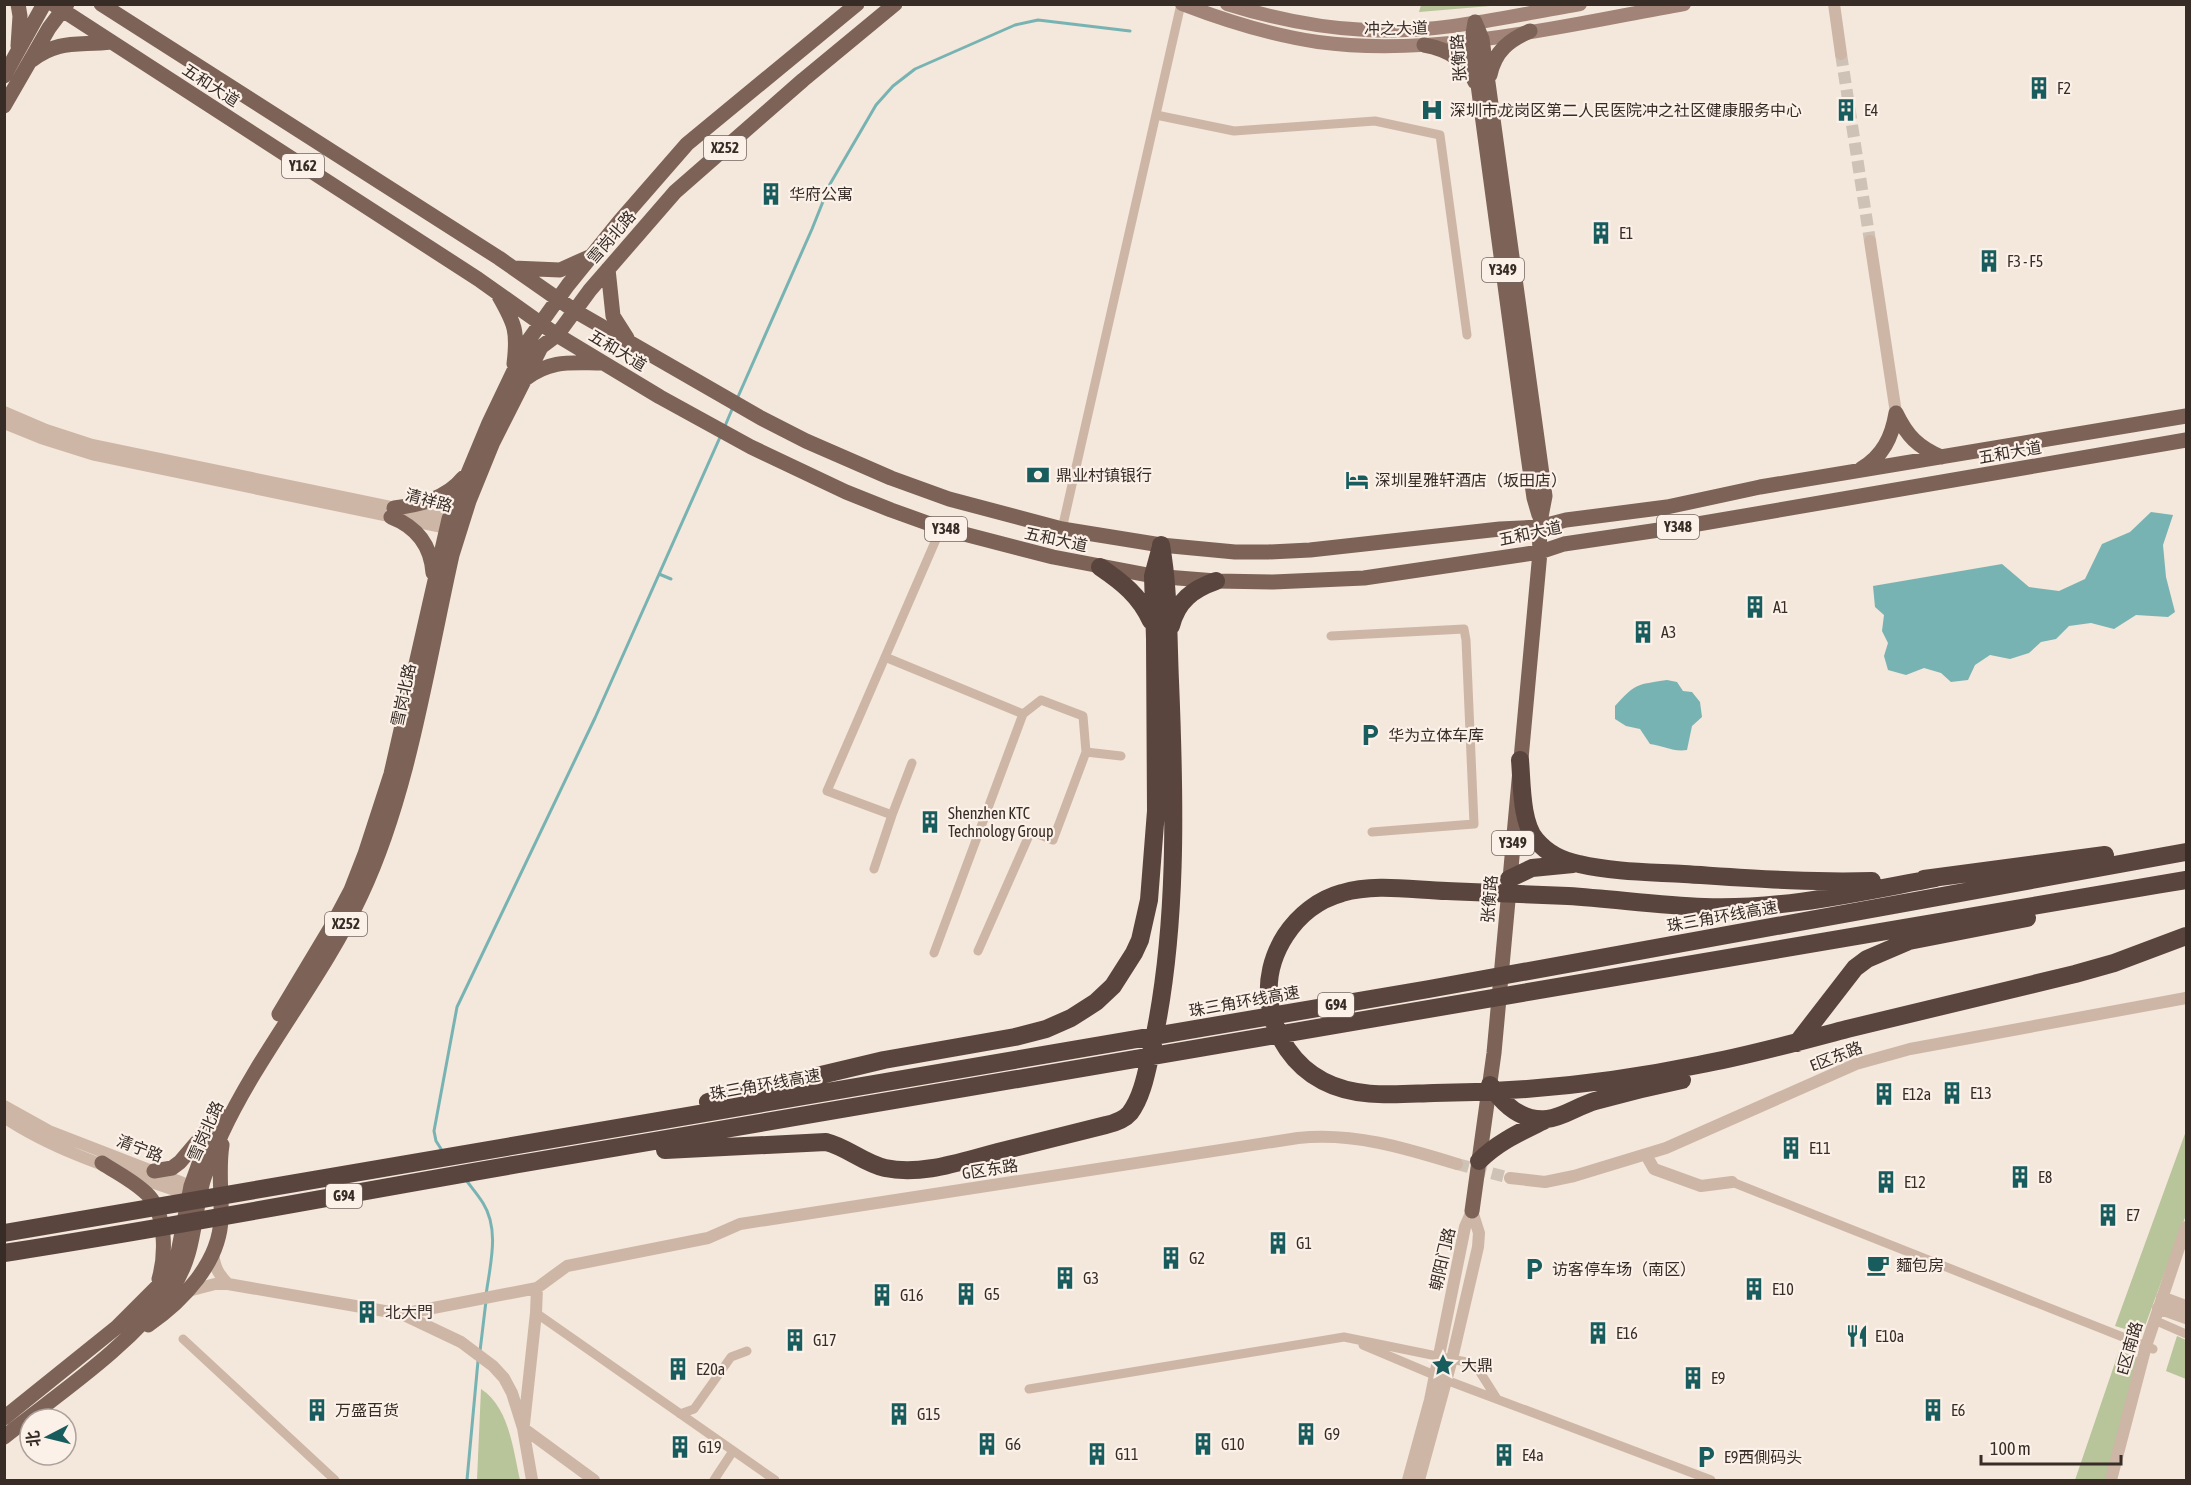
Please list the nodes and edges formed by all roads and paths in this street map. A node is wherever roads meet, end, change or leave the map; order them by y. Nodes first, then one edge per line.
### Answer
1 (18, 4) edge
2 (44, 4) edge
3 (101, 4) edge
4 (117, 4) edge
5 (856, 4) edge
6 (895, 4) edge
7 (1181, 4) edge
8 (1227, 4) edge
9 (1580, 4) edge
10 (1684, 4) edge
11 (1834, 4) edge
12 (61, 7) edge
13 (128, 22) junction
14 (1475, 22) junction
15 (1530, 31) junction
16 (1477, 40) junction
17 (111, 42) junction
18 (1424, 45) junction
19 (1841, 54) tunnel mouth
20 (23, 58) junction
21 (4, 76) edge
22 (1484, 91) junction
23 (4, 106) edge
24 (1156, 115) junction
25 (1870, 241) tunnel mouth
26 (591, 256) junction
27 (513, 268) junction
28 (608, 269) junction
29 (498, 293) junction
30 (558, 298) junction
31 (575, 311) junction
32 (541, 323) junction
33 (557, 335) junction
34 (1467, 335) dead end
35 (631, 343) junction
36 (604, 363) junction
37 (518, 376) junction
38 (4, 412) edge
39 (1896, 413) junction
40 (2187, 416) edge
41 (4, 423) edge
42 (2187, 440) edge
43 (1941, 457) junction
44 (1859, 470) junction
45 (467, 474) junction
46 (393, 513) junction
47 (1539, 522) junction
48 (452, 525) junction
49 (941, 528) junction
50 (1062, 529) junction
51 (1161, 545) junction
52 (1540, 552) junction
53 (1100, 567) junction
54 (1160, 576) junction
55 (1216, 581) junction
56 (434, 582) junction
57 (1331, 636) dead end
58 (1162, 639) junction
59 (885, 657) junction
60 (1023, 714) junction
61 (1086, 752) junction
62 (1121, 756) dead end
63 (1520, 760) junction
64 (912, 763) dead end
65 (1165, 789) junction
66 (892, 814) junction
67 (1372, 832) dead end
68 (2187, 844) edge
69 (2187, 852) edge
70 (1578, 864) junction
71 (874, 869) dead end
72 (1936, 878) junction
73 (1509, 879) junction
74 (2187, 882) edge
75 (2187, 936) edge
76 (978, 951) dead end
77 (934, 953) dead end
78 (2187, 998) edge
79 (1490, 1085) junction
80 (4, 1106) edge
81 (4, 1117) edge
82 (224, 1118) junction
83 (1547, 1119) junction
84 (576, 1145) junction
85 (1646, 1155) junction
86 (1479, 1161) junction
87 (102, 1163) junction
88 (1457, 1164) tunnel mouth
89 (154, 1171) junction
90 (1510, 1178) tunnel mouth
91 (1732, 1182) joint
92 (194, 1192) junction
93 (1472, 1211) junction
94 (2187, 1227) edge
95 (4, 1233) edge
96 (2187, 1251) edge
97 (213, 1252) junction
98 (4, 1253) edge
99 (228, 1284) junction
100 (537, 1288) junction
101 (188, 1291) junction
102 (151, 1294) junction
103 (2164, 1304) junction
104 (2187, 1306) edge
105 (536, 1313) junction
106 (402, 1314) junction
107 (2187, 1318) edge
108 (2161, 1323) junction
109 (2187, 1334) edge
110 (1344, 1337) junction
111 (183, 1339) dead end
112 (126, 1340) junction
113 (2149, 1347) junction
114 (747, 1351) dead end
115 (1438, 1356) junction
116 (1452, 1359) junction
117 (1440, 1378) junction
118 (1029, 1389) dead end
119 (1497, 1399) junction
120 (680, 1414) junction
121 (4, 1418) edge
122 (523, 1428) junction
123 (4, 1437) edge
124 (733, 1451) junction
125 (335, 1480) edge
126 (532, 1480) edge
127 (594, 1480) edge
128 (714, 1480) edge
129 (775, 1480) edge
130 (1408, 1480) edge
131 (1419, 1480) edge
132 (1711, 1480) edge
133 (2111, 1480) edge
134 (2119, 1480) edge

1 - 20 main road
2 - 20 main road
3 - 13 main road, 五和大道 / Y162
4 - 13 main road
5 - 26 main road, 雪岗北路 / X252
6 - 28 main road, 雪岗北路 / X252
7 - 18 main road, 冲之大道
7 - 24 street
8 - 14 main road, 冲之大道
9 - 14 main road, 冲之大道
10 - 15 main road, 冲之大道
11 - 19 street
12 - 17 main road, 五和大道 / Y162
12 - 20 main road
13 - 27 main road, 五和大道 / Y162
14 - 16 main road, 张衡路 / Y349
15 - 16 main road, 冲之大道
15 - 22 main road
16 - 18 main road, 冲之大道
16 - 22 main road, 张衡路 / Y349
17 - 20 main road
17 - 29 main road, 五和大道 / Y162
18 - 22 main road
20 - 21 main road
20 - 23 main road
22 - 47 main road, 张衡路 / Y349
24 - 34 street
24 - 50 street
25 - 39 street
26 - 27 main road
26 - 30 main road, 雪岗北路 / X252
27 - 30 main road, 五和大道 / Y162
28 - 31 main road, 雪岗北路 / X252
28 - 35 main road
29 - 32 main road, 五和大道 / Y162
29 - 37 main road
30 - 31 main road, 五和大道 / Y162
30 - 32 main road, 雪岗北路 / X252
31 - 33 main road, 雪岗北路 / X252
31 - 35 main road, 五和大道 / Y348
32 - 33 main road, 五和大道 / Y348
32 - 37 main road, 雪岗北路 / X252
33 - 36 main road, 五和大道 / Y348
33 - 37 main road, 雪岗北路 / X252
35 - 50 main road, 五和大道 / Y348
36 - 37 main road
36 - 49 main road, 五和大道 / Y348
37 - 45 main road, 雪岗北路 / X252
37 - 48 main road, 雪岗北路 / X252
38 - 46 street, 清祥路
39 - 43 main road
39 - 44 main road
40 - 43 main road, 五和大道 / Y348
41 - 46 street, 清祥路
42 - 52 main road, 五和大道 / Y348
43 - 44 main road, 五和大道 / Y348
44 - 47 main road, 五和大道 / Y348
45 - 46 main road
45 - 48 main road, 雪岗北路 / X252
46 - 48 street, 清祥路
46 - 56 main road
47 - 51 main road, 五和大道 / Y348
47 - 52 main road, 张衡路 / Y349
48 - 56 main road, 雪岗北路 / X252
48 - 82 main road, 雪岗北路 / X252
49 - 53 main road, 五和大道 / Y348
49 - 59 street
50 - 51 main road, 五和大道 / Y348
51 - 54 highway
52 - 55 main road, 五和大道 / Y348
52 - 63 main road, 张衡路 / Y349
53 - 54 main road, 五和大道 / Y348
53 - 58 highway
54 - 55 main road, 五和大道 / Y348
54 - 58 highway
55 - 58 highway
56 - 82 main road, 雪岗北路 / X252
57 - 67 street
58 - 65 highway
59 - 60 street
59 - 66 street
60 - 61 street
60 - 77 street
61 - 62 street
61 - 76 street
63 - 70 highway
63 - 73 main road, 张衡路 / Y349
64 - 66 street
65 - 84 highway
65 - 84 highway
66 - 71 street
68 - 72 highway
69 - 84 highway, 珠三角环线高速 / G94
70 - 72 highway
70 - 73 highway
72 - 75 highway
73 - 79 main road, 张衡路 / Y349
74 - 83 highway
74 - 84 highway, 珠三角环线高速 / G94
78 - 85 street, E区东路
79 - 83 highway
79 - 86 main road, 张衡路
80 - 89 street, 清宁路
81 - 87 street, 清宁路
82 - 89 main road
82 - 92 main road, 雪岗北路 / X252
82 - 97 main road
83 - 86 highway
84 - 95 highway, 珠三角环线高速 / G94
84 - 98 highway, 珠三角环线高速 / G94
85 - 90 street, E区东路
85 - 91 street
86 - 93 main road, 张衡路
87 - 92 street, 清宁路
87 - 102 main road
88 - 100 street, G区东路
89 - 92 street, 清宁路
91 - 113 street
92 - 102 main road, 雪岗北路 / X252
92 - 112 main road, 雪岗北路 / X252
93 - 115 street, 朝阳门路
93 - 116 street, 朝阳门路
94 - 103 street, E区南路
96 - 103 street
97 - 99 street
97 - 101 main road
99 - 101 street
99 - 106 street
100 - 105 street
100 - 106 street
101 - 112 main road
102 - 121 main road, 雪岗北路 / X252
103 - 104 street
103 - 107 street
103 - 108 street
103 - 113 street, E区南路
105 - 120 street
105 - 122 street
106 - 122 street
108 - 109 street
108 - 113 street
110 - 115 street
110 - 117 street
110 - 118 street
111 - 125 street
112 - 123 main road, 雪岗北路 / X252
113 - 133 street, E区南路
113 - 134 street
114 - 120 street
115 - 116 street
115 - 117 street, 朝阳门路
116 - 117 street, 朝阳门路
116 - 119 street
117 - 119 street
117 - 130 street, 朝阳门路
117 - 131 street, 朝阳门路
119 - 132 street
120 - 124 street
122 - 126 street
122 - 127 street
124 - 128 street
124 - 129 street

